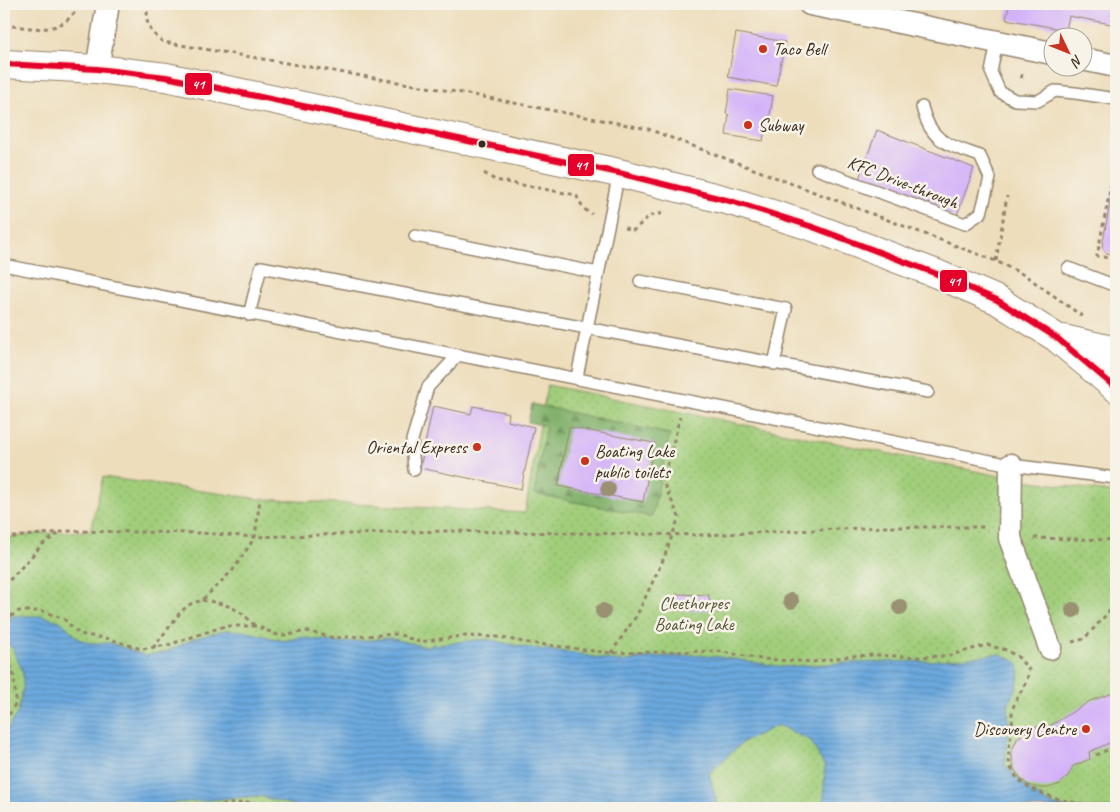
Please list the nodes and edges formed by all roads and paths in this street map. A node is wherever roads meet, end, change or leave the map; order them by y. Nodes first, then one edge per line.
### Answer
1 (80, 4) edge
2 (108, 4) edge
3 (810, 4) edge
4 (4, 25) edge
5 (997, 42) junction
6 (1042, 51) edge
7 (1092, 61) edge
8 (4, 64) edge
9 (1116, 66) edge
10 (97, 69) junction
11 (1116, 99) edge
12 (922, 107) dead end
13 (1116, 160) edge
14 (817, 169) dead end
15 (619, 174) junction
16 (415, 236) dead end
17 (1116, 258) edge
18 (4, 265) edge
19 (1068, 268) dead end
20 (598, 273) junction
21 (640, 281) dead end
22 (1116, 286) edge
23 (249, 315) junction
24 (586, 329) junction
25 (1057, 338) junction
26 (1116, 351) edge
27 (458, 355) junction
28 (774, 364) junction
29 (576, 377) junction
30 (1116, 388) edge
31 (928, 392) dead end
32 (685, 399) junction
33 (1011, 465) junction
34 (414, 470) dead end
35 (1116, 478) edge
36 (260, 499) dead end
37 (61, 531) junction
38 (672, 534) junction
39 (255, 537) junction
40 (4, 538) edge
41 (1010, 538) junction
42 (1116, 540) edge
43 (4, 586) edge
44 (202, 600) junction
45 (1116, 604) edge
46 (4, 621) edge
47 (256, 626) junction
48 (1084, 639) dead end
49 (4, 642) edge
50 (153, 648) junction
51 (1050, 648) dead end
52 (610, 653) junction
53 (4, 726) edge
54 (1116, 746) edge
55 (1096, 755) dead end
56 (182, 808) edge
57 (273, 808) edge
58 (1108, 808) edge

1 - 4 path
2 - 10 street
3 - 5 street
5 - 6 street
5 - 11 lane
7 - 9 street
8 - 10 street
10 - 15 street
12 - 14 lane, KFC Drive-through
13 - 17 path
15 - 20 lane
15 - 25 street
16 - 20 lane
18 - 23 lane
19 - 22 lane
20 - 24 lane
21 - 28 lane
23 - 24 lane
23 - 27 lane
24 - 28 lane
24 - 29 lane
25 - 26 street
25 - 30 street
27 - 29 lane
27 - 34 lane
28 - 31 lane
29 - 32 lane
32 - 33 lane
32 - 38 path
33 - 35 lane
33 - 41 street
36 - 39 path
37 - 39 path
37 - 40 path
37 - 43 path
38 - 39 path
38 - 41 path
38 - 52 path
39 - 44 path
41 - 42 path
41 - 51 street
44 - 47 path
44 - 50 path
45 - 48 path
46 - 50 path
47 - 50 path
47 - 52 path
49 - 53 path
52 - 58 path
54 - 55 path
56 - 57 path

